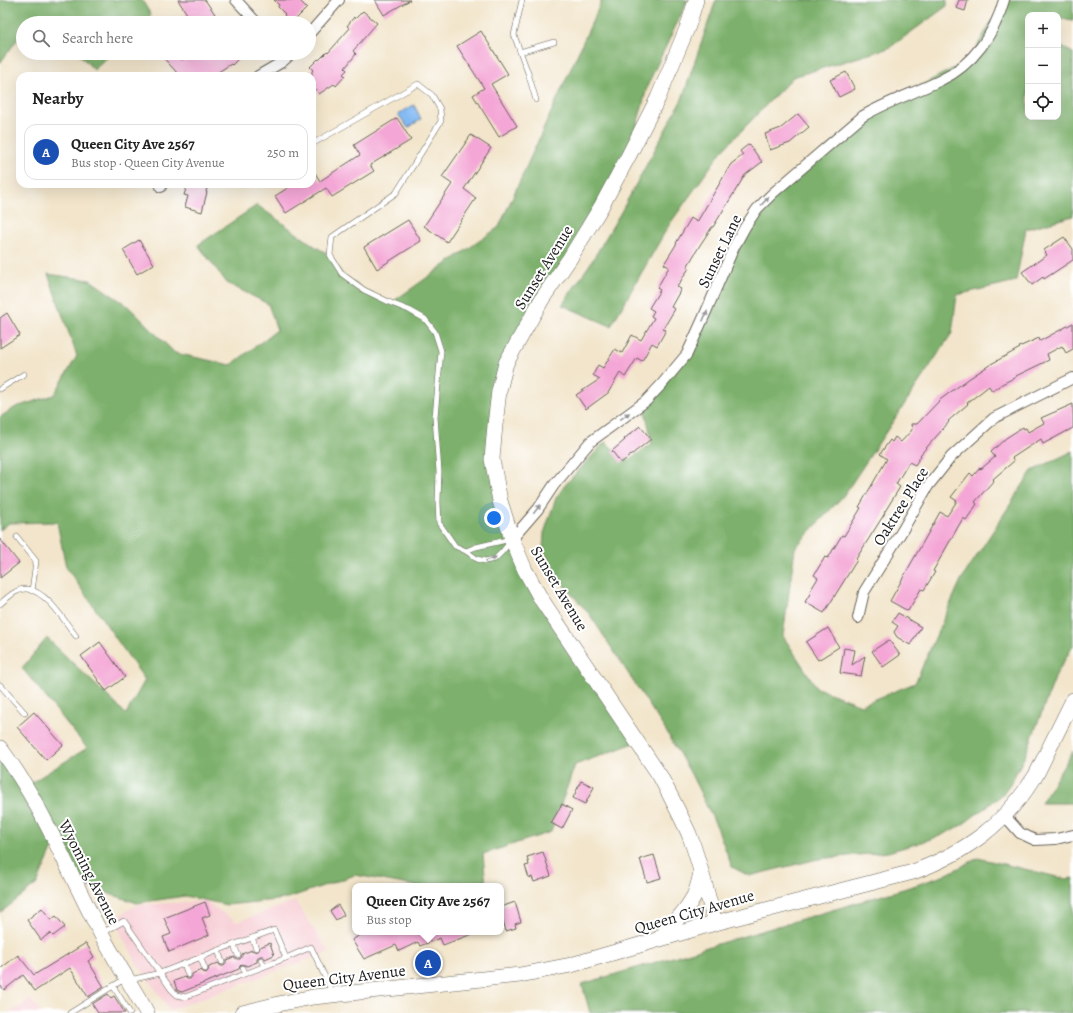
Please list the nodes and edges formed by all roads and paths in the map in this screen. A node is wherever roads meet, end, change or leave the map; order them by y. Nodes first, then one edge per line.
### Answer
1 (236, 0) edge
2 (340, 0) edge
3 (522, 0) edge
4 (696, 0) edge
5 (1004, 0) edge
6 (251, 16) edge
7 (316, 26) edge
8 (554, 42) dead end
9 (520, 52) junction
10 (284, 60) edge
11 (265, 72) edge
12 (536, 100) dead end
13 (316, 142) edge
14 (24, 374) dead end
15 (1073, 378) edge
16 (0, 389) edge
17 (17, 537) dead end
18 (512, 539) junction
19 (466, 551) junction
20 (32, 591) junction
21 (0, 604) edge
22 (858, 618) dead end
23 (76, 636) dead end
24 (0, 684) edge
25 (1073, 700) edge
26 (25, 713) dead end
27 (0, 748) edge
28 (1004, 815) junction
29 (1073, 835) edge
30 (702, 871) junction
31 (715, 923) junction
32 (101, 934) junction
33 (252, 938) junction
34 (659, 939) junction
35 (234, 945) junction
36 (256, 948) dead end
37 (218, 950) junction
38 (238, 956) dead end
39 (200, 957) junction
40 (286, 958) junction
41 (261, 960) dead end
42 (222, 962) dead end
43 (184, 964) junction
44 (264, 966) junction
45 (243, 968) dead end
46 (205, 969) dead end
47 (160, 973) junction
48 (245, 973) junction
49 (188, 975) dead end
50 (128, 979) junction
51 (113, 986) junction
52 (333, 995) junction
53 (72, 1012) edge
54 (130, 1013) edge
55 (146, 1013) edge
56 (242, 1013) edge

1 - 6 street
2 - 7 street
3 - 9 lane
4 - 18 street, Sunset Avenue
18 -> 5 street, Sunset Lane
8 - 9 lane
9 - 12 lane
10 - 11 street
13 - 19 lane
14 - 16 lane
15 - 22 street, Oaktree Place
17 - 20 lane
18 - 19 lane
19 -> 18 lane
18 - 30 street, Sunset Avenue
20 - 21 lane
20 - 23 lane
24 - 26 lane
25 - 28 street, Queen City Avenue
27 - 32 street, Wyoming Avenue
28 - 29 street
28 - 31 street, Queen City Avenue
30 - 31 street, Sunset Avenue
30 - 34 street
31 - 34 street, Queen City Avenue
32 - 47 lane
32 - 50 street, Wyoming Avenue
33 - 35 lane
33 - 36 lane
33 - 40 lane
34 - 52 street, Queen City Avenue
35 - 37 lane
35 - 38 lane
37 - 39 lane
37 - 42 lane
39 - 43 lane
39 - 46 lane
40 - 44 lane
40 - 52 lane
41 - 44 lane
43 - 47 lane
43 - 49 lane
44 - 48 lane
45 - 48 lane
47 - 48 lane
47 - 50 lane
50 - 51 lane
50 - 55 street, Wyoming Avenue
51 - 53 lane
51 - 54 lane
52 - 56 street, Queen City Avenue

